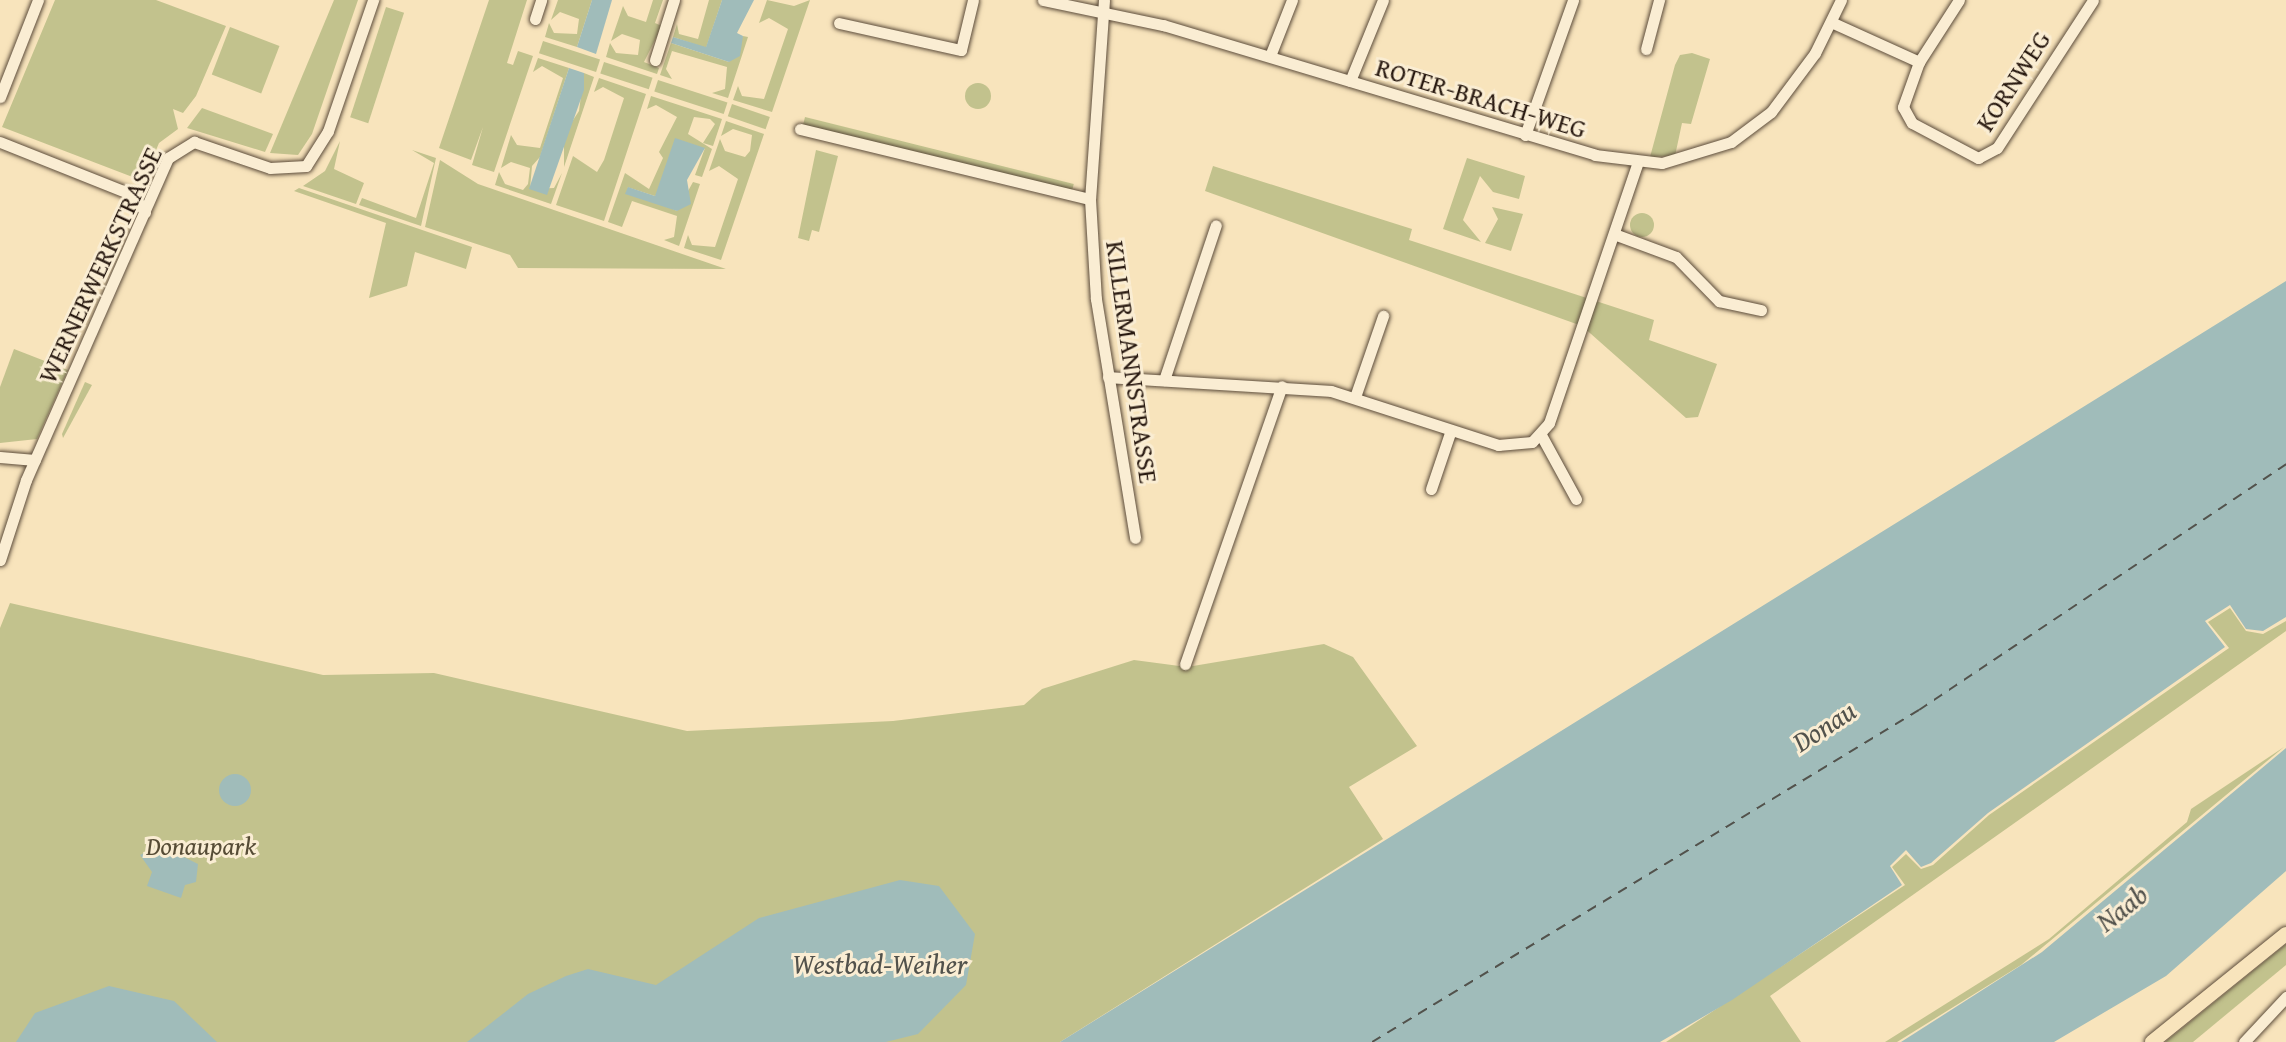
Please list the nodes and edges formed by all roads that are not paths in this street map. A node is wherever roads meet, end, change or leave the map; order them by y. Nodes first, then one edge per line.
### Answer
1 (38, 0) edge
2 (373, 0) edge
3 (541, 0) edge
4 (674, 0) edge
5 (973, 0) edge
6 (1043, 0) edge
7 (1292, 0) edge
8 (1383, 0) edge
9 (1573, 0) edge
10 (1659, 0) edge
11 (1841, 0) edge
12 (1959, 0) edge
13 (2093, 0) edge
14 (1103, 6) edge
15 (535, 19) dead end
16 (1831, 22) junction
17 (839, 23) dead end
18 (1646, 49) dead end
19 (1270, 56) junction
20 (655, 60) dead end
21 (1919, 62) junction
22 (1350, 81) junction
23 (0, 97) edge
24 (800, 129) dead end
25 (1525, 135) junction
26 (0, 142) edge
27 (1638, 162) junction
28 (1090, 199) junction
29 (145, 212) junction
30 (1216, 225) dead end
31 (1614, 234) junction
32 (1761, 310) dead end
33 (1383, 316) dead end
34 (1108, 377) junction
35 (1164, 380) junction
36 (1282, 386) junction
37 (1355, 397) junction
38 (1451, 430) junction
39 (1541, 435) junction
40 (0, 457) edge
41 (35, 460) junction
42 (1431, 489) dead end
43 (1576, 499) dead end
44 (1135, 538) dead end
45 (0, 560) edge
46 (1185, 664) dead end
47 (2286, 934) edge
48 (2286, 997) edge
49 (2152, 1042) edge
50 (2244, 1042) edge

1 - 23 street
2 - 29 street, WERNERWERKSTRASSE
3 - 15 street
4 - 20 street
5 - 17 street
6 - 14 street, ROTER-BRACH-WEG
7 - 19 street
8 - 22 street
9 - 25 street
10 - 18 street
11 - 16 street, ROTER-BRACH-WEG
12 - 21 street, KORNWEG
13 - 21 street, KORNWEG
14 - 19 street, ROTER-BRACH-WEG
14 - 28 street, KILLERMANNSTRASSE
16 - 21 street
16 - 27 street, ROTER-BRACH-WEG
19 - 22 street, ROTER-BRACH-WEG
22 - 25 street, ROTER-BRACH-WEG
24 - 28 street
25 - 27 street, ROTER-BRACH-WEG
26 - 29 street
27 - 31 street
28 - 34 street, KILLERMANNSTRASSE
29 - 41 street, WERNERWERKSTRASSE
30 - 35 street
31 - 32 street
31 - 39 street
33 - 37 street
34 - 35 street
34 - 44 street, KILLERMANNSTRASSE
35 - 36 street
36 - 37 street
36 - 46 street
37 - 38 street
38 - 39 street
38 - 42 street
39 - 43 street
40 - 41 street
41 - 45 street, WERNERWERKSTRASSE
47 - 49 main road
48 - 50 street

